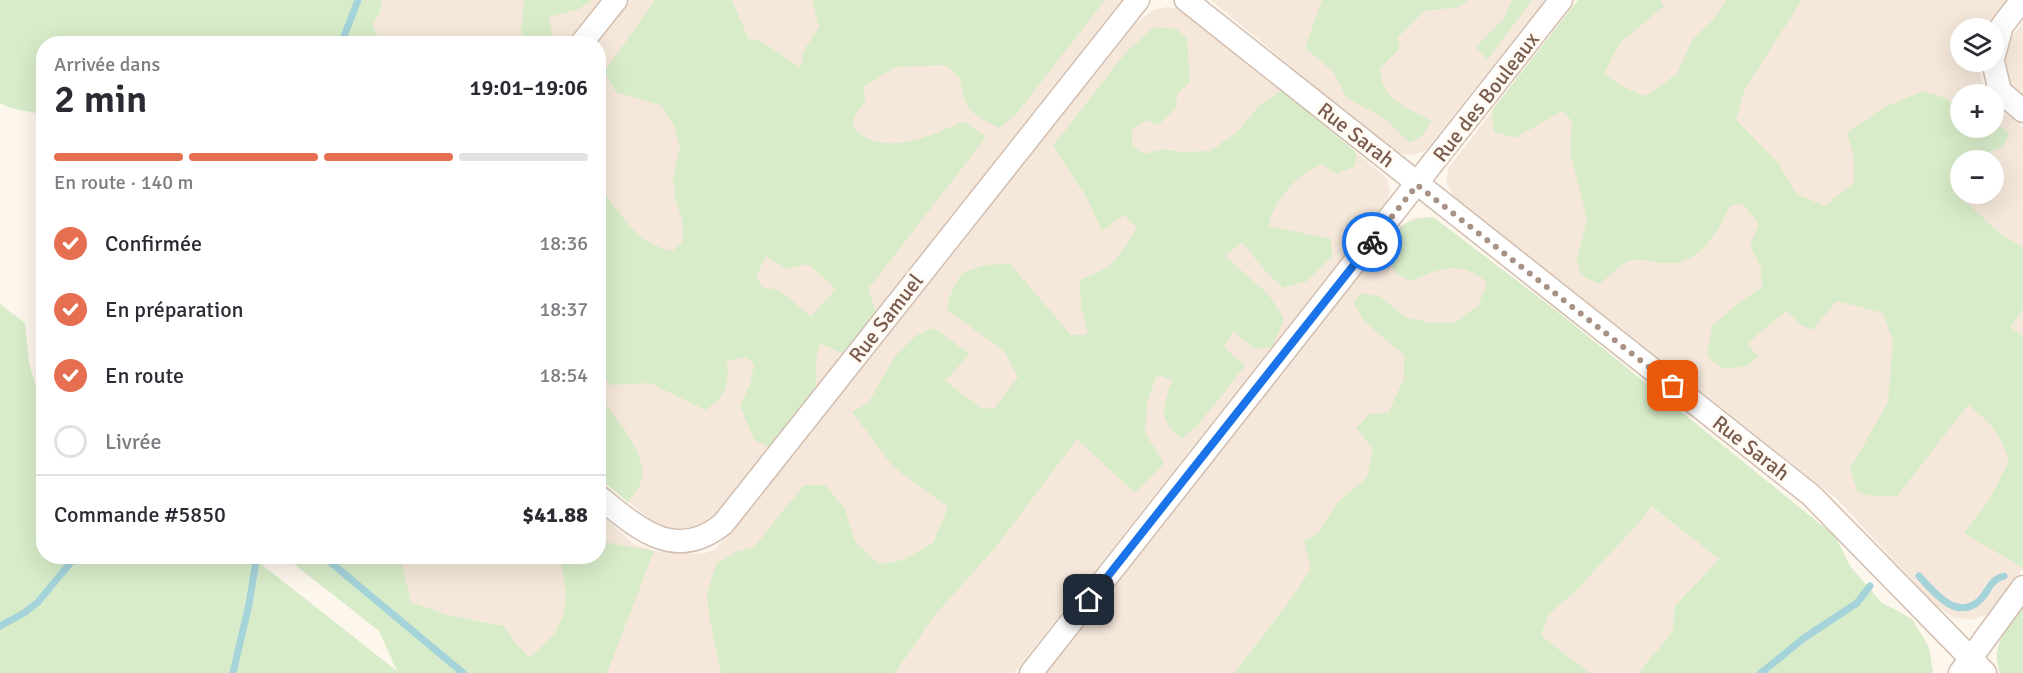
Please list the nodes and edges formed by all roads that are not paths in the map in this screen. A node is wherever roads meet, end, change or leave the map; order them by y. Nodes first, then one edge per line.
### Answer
1 (616, 0) edge
2 (1138, 0) edge
3 (1186, 0) edge
4 (1561, 0) edge
5 (2022, 0) edge
6 (2004, 23) edge
7 (587, 36) edge
8 (1996, 72) edge
9 (2023, 111) edge
10 (1417, 185) junction
11 (606, 502) edge
12 (2023, 587) edge
13 (1972, 668) edge
14 (1031, 673) edge

1 - 7 street
2 - 11 street, Rue Samuel
3 - 10 street, Rue Sarah
4 - 10 street, Rue des Bouleaux
5 - 6 street
8 - 9 street
10 - 13 street, Rue Sarah
10 - 14 street, Rue des Bouleaux
12 - 13 street

